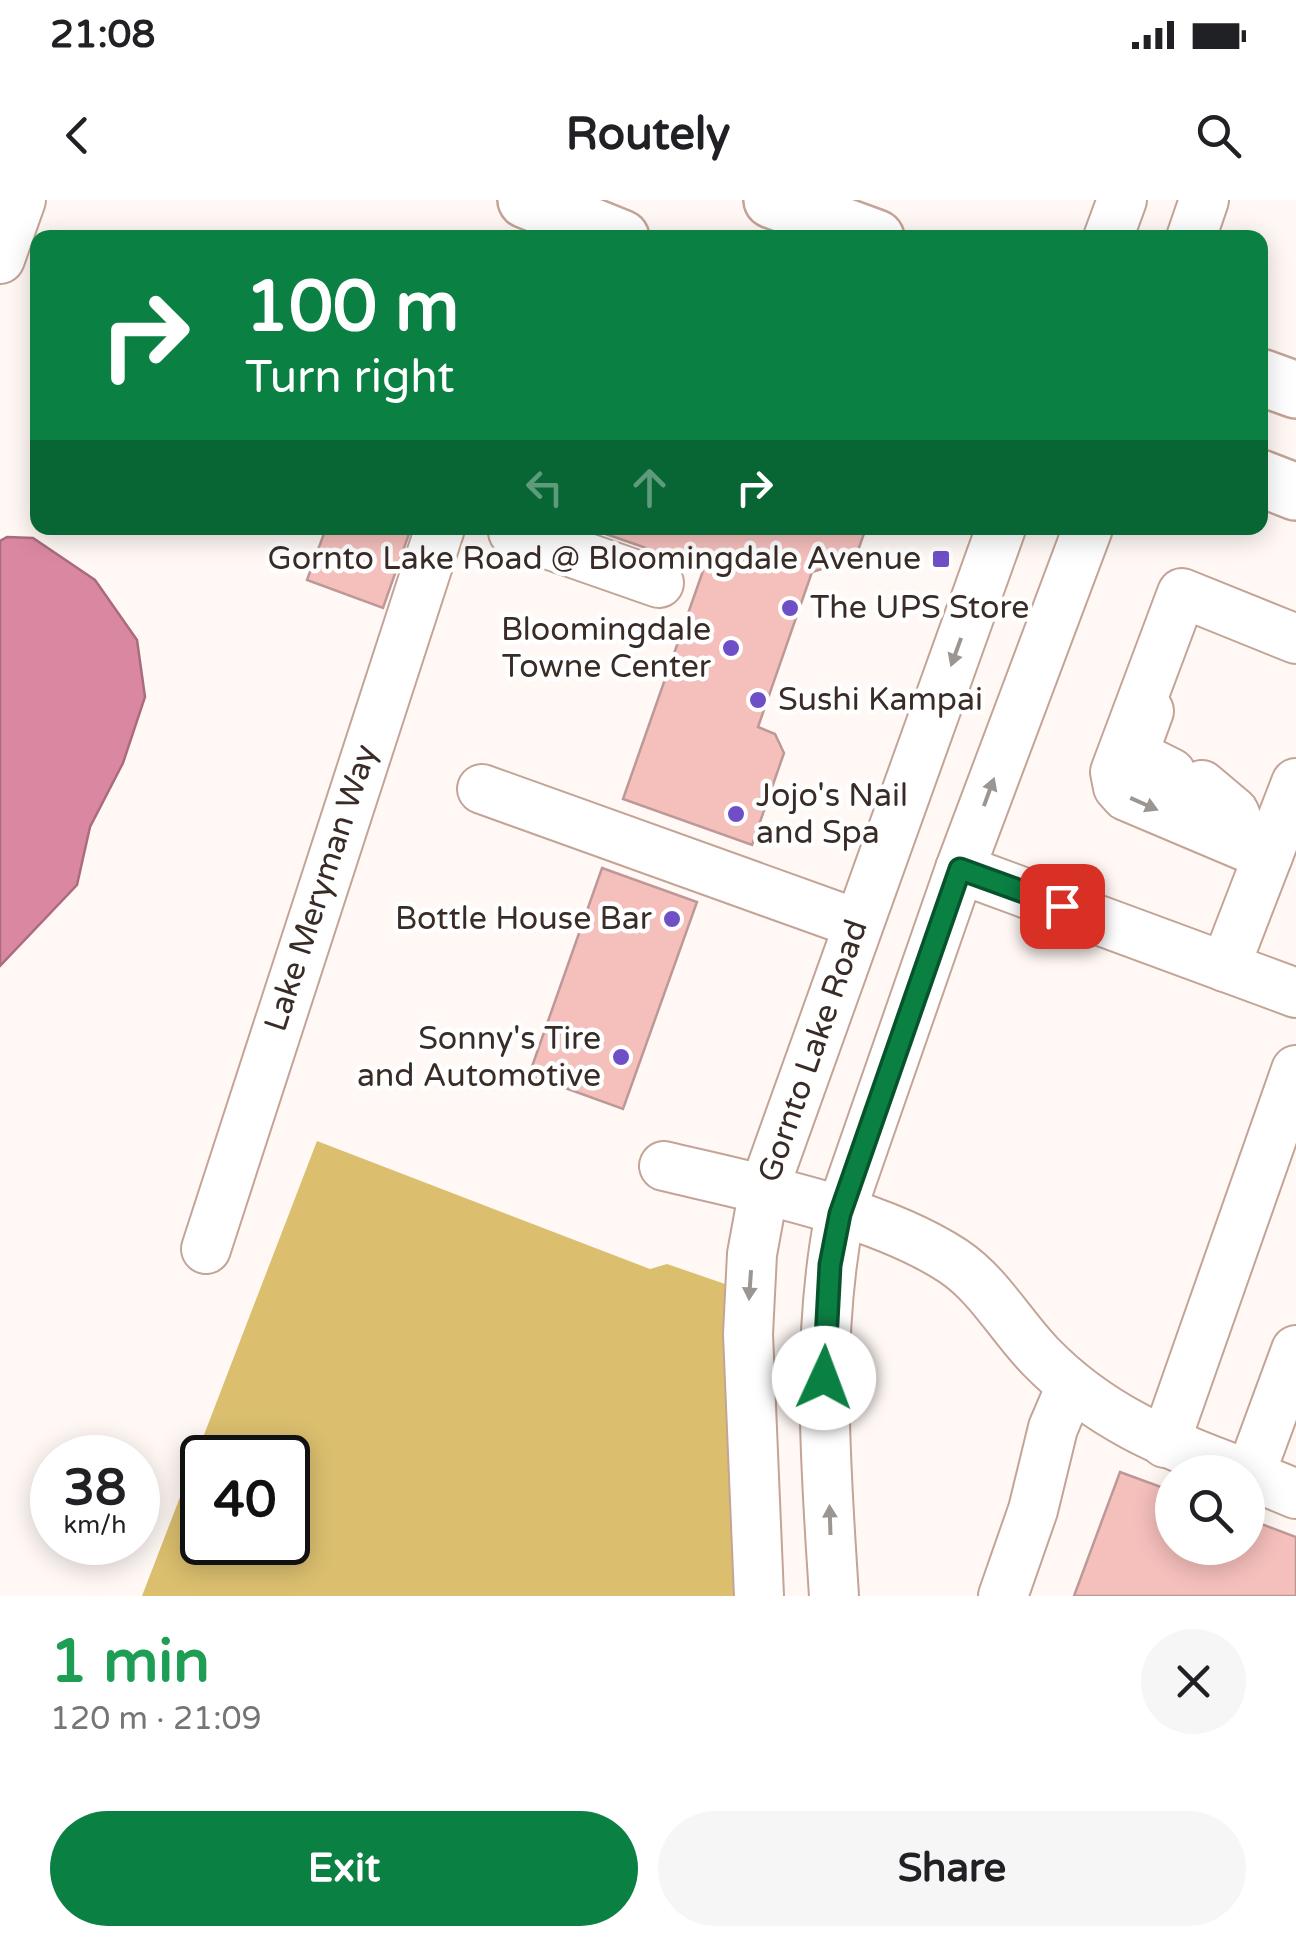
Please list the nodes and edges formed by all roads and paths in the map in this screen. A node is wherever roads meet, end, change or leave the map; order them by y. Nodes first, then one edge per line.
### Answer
1 (21, 200) edge
2 (772, 200) edge
3 (1122, 200) edge
4 (1204, 200) edge
5 (541, 216) edge
6 (591, 230) edge
7 (854, 230) edge
8 (1111, 230) edge
9 (1194, 230) edge
10 (0, 258) edge
11 (1268, 380) edge
12 (1296, 390) edge
13 (1268, 481) edge
14 (1296, 492) edge
15 (438, 535) edge
16 (522, 535) edge
17 (998, 535) edge
18 (1085, 535) edge
19 (658, 583) dead end
20 (1178, 603) junction
21 (1296, 639) edge
22 (1296, 783) edge
23 (482, 789) dead end
24 (1258, 850) junction
25 (960, 869) junction
26 (858, 924) junction
27 (1225, 966) junction
28 (1296, 992) edge
29 (1296, 1070) edge
30 (664, 1166) dead end
31 (764, 1189) junction
32 (840, 1214) junction
33 (206, 1249) dead end
34 (1296, 1350) edge
35 (1071, 1386) junction
36 (1165, 1443) junction
37 (1196, 1455) edge
38 (1254, 1455) edge
39 (1265, 1482) edge
40 (1296, 1494) edge
41 (758, 1596) edge
42 (834, 1596) edge
43 (1003, 1596) edge

1 - 10 street
2 - 7 main road
3 - 8 street
4 - 9 street
5 - 6 main road
11 - 12 main road
13 - 14 main road
15 - 33 street, Lake Meryman Way
16 - 19 street
17 -> 26 street, Gornto Lake Road
25 -> 18 street
20 - 21 street
20 - 24 street
20 -> 24 street
22 - 24 street
23 - 26 street
24 - 27 street
25 - 27 street
25 - 32 street
26 - 31 street, Gornto Lake Road
27 - 28 street
29 - 36 street
30 - 31 street
31 - 32 street
31 -> 41 street, Gornto Lake Road
32 - 35 street
42 -> 32 street
34 - 38 street
35 - 36 street
35 - 43 street
36 - 37 street
39 - 40 street

